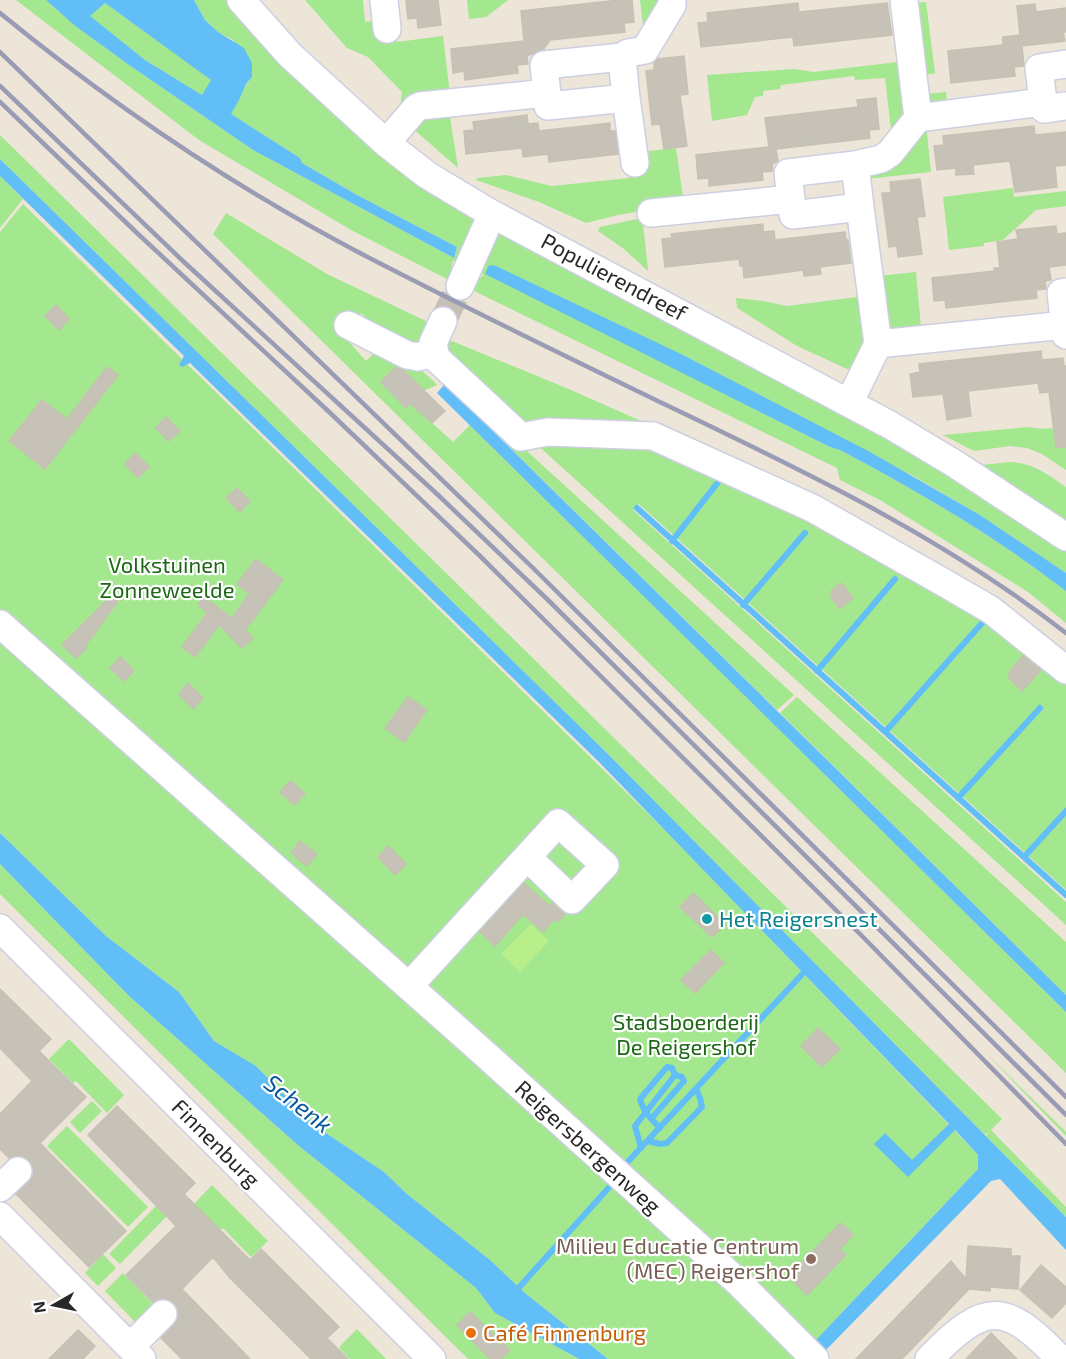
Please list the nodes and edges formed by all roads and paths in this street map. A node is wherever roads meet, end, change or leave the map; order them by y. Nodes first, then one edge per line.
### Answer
1 (241, 0) edge
2 (384, 0) edge
3 (672, 0) edge
4 (904, 0) edge
5 (387, 29) dead end
6 (622, 57) junction
7 (1066, 64) edge
8 (547, 93) junction
9 (626, 98) junction
10 (1055, 104) edge
11 (918, 118) junction
12 (386, 143) junction
13 (635, 163) dead end
14 (855, 165) junction
15 (791, 199) junction
16 (860, 207) junction
17 (651, 213) dead end
18 (492, 214) junction
19 (459, 286) tunnel mouth
20 (1066, 292) edge
21 (442, 321) tunnel mouth
22 (348, 325) dead end
23 (1065, 330) edge
24 (878, 344) junction
25 (434, 352) junction
26 (849, 403) junction
27 (1066, 537) edge
28 (0, 624) edge
29 (1066, 670) edge
30 (527, 857) dead end
31 (0, 928) edge
32 (409, 986) junction
33 (0, 1216) edge
34 (163, 1314) dead end
35 (1060, 1349) edge
36 (136, 1353) edge
37 (432, 1359) edge
38 (815, 1359) edge
39 (929, 1359) edge

1 - 12 street, Populierendreef
2 - 5 street
3 - 6 street
4 - 11 street
6 - 8 street
6 - 9 street
7 - 10 street
8 - 9 street
8 - 12 street
9 - 13 street
10 - 11 street
11 - 14 street
12 - 18 street, Populierendreef
14 - 15 street
14 - 16 street
15 - 16 street
15 - 17 street
16 - 24 street
18 - 19 street
18 - 26 street, Populierendreef
20 - 23 street
21 - 25 street
22 - 25 street
23 - 24 street
24 - 26 street
25 - 29 street
26 - 27 street, Populierendreef
28 - 32 street, Reigersbergenweg
30 - 32 street
31 - 37 street, Finnenburg
32 - 38 street, Reigersbergenweg
33 - 36 street
34 - 36 street
35 - 39 street

